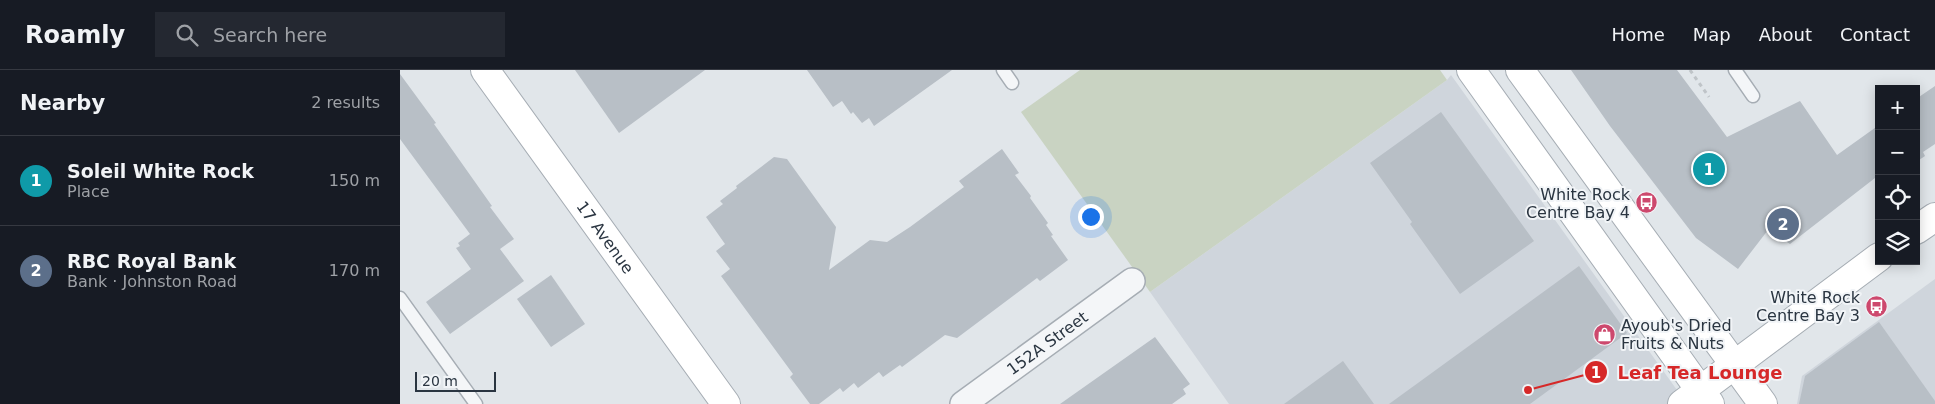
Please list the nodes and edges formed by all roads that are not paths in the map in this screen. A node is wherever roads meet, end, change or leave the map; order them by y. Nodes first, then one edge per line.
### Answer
1 (485, 70) edge
2 (1002, 70) edge
3 (1471, 70) edge
4 (1520, 70) edge
5 (1735, 70) edge
6 (1012, 83) dead end
7 (1753, 96) dead end
8 (1935, 217) edge
9 (1920, 227) edge
10 (1875, 260) edge
11 (1132, 282) dead end
12 (400, 298) edge
13 (1735, 365) junction
14 (1697, 400) edge
15 (476, 404) edge
16 (726, 404) edge
17 (963, 404) edge
18 (1763, 404) edge

1 - 16 main road, 17 Avenue
2 - 6 lane
3 - 14 main road
4 - 13 main road
5 - 7 lane
8 - 9 main road
10 - 13 main road
11 - 17 street, 152A Street
12 - 15 lane
13 - 14 main road
13 - 18 main road

